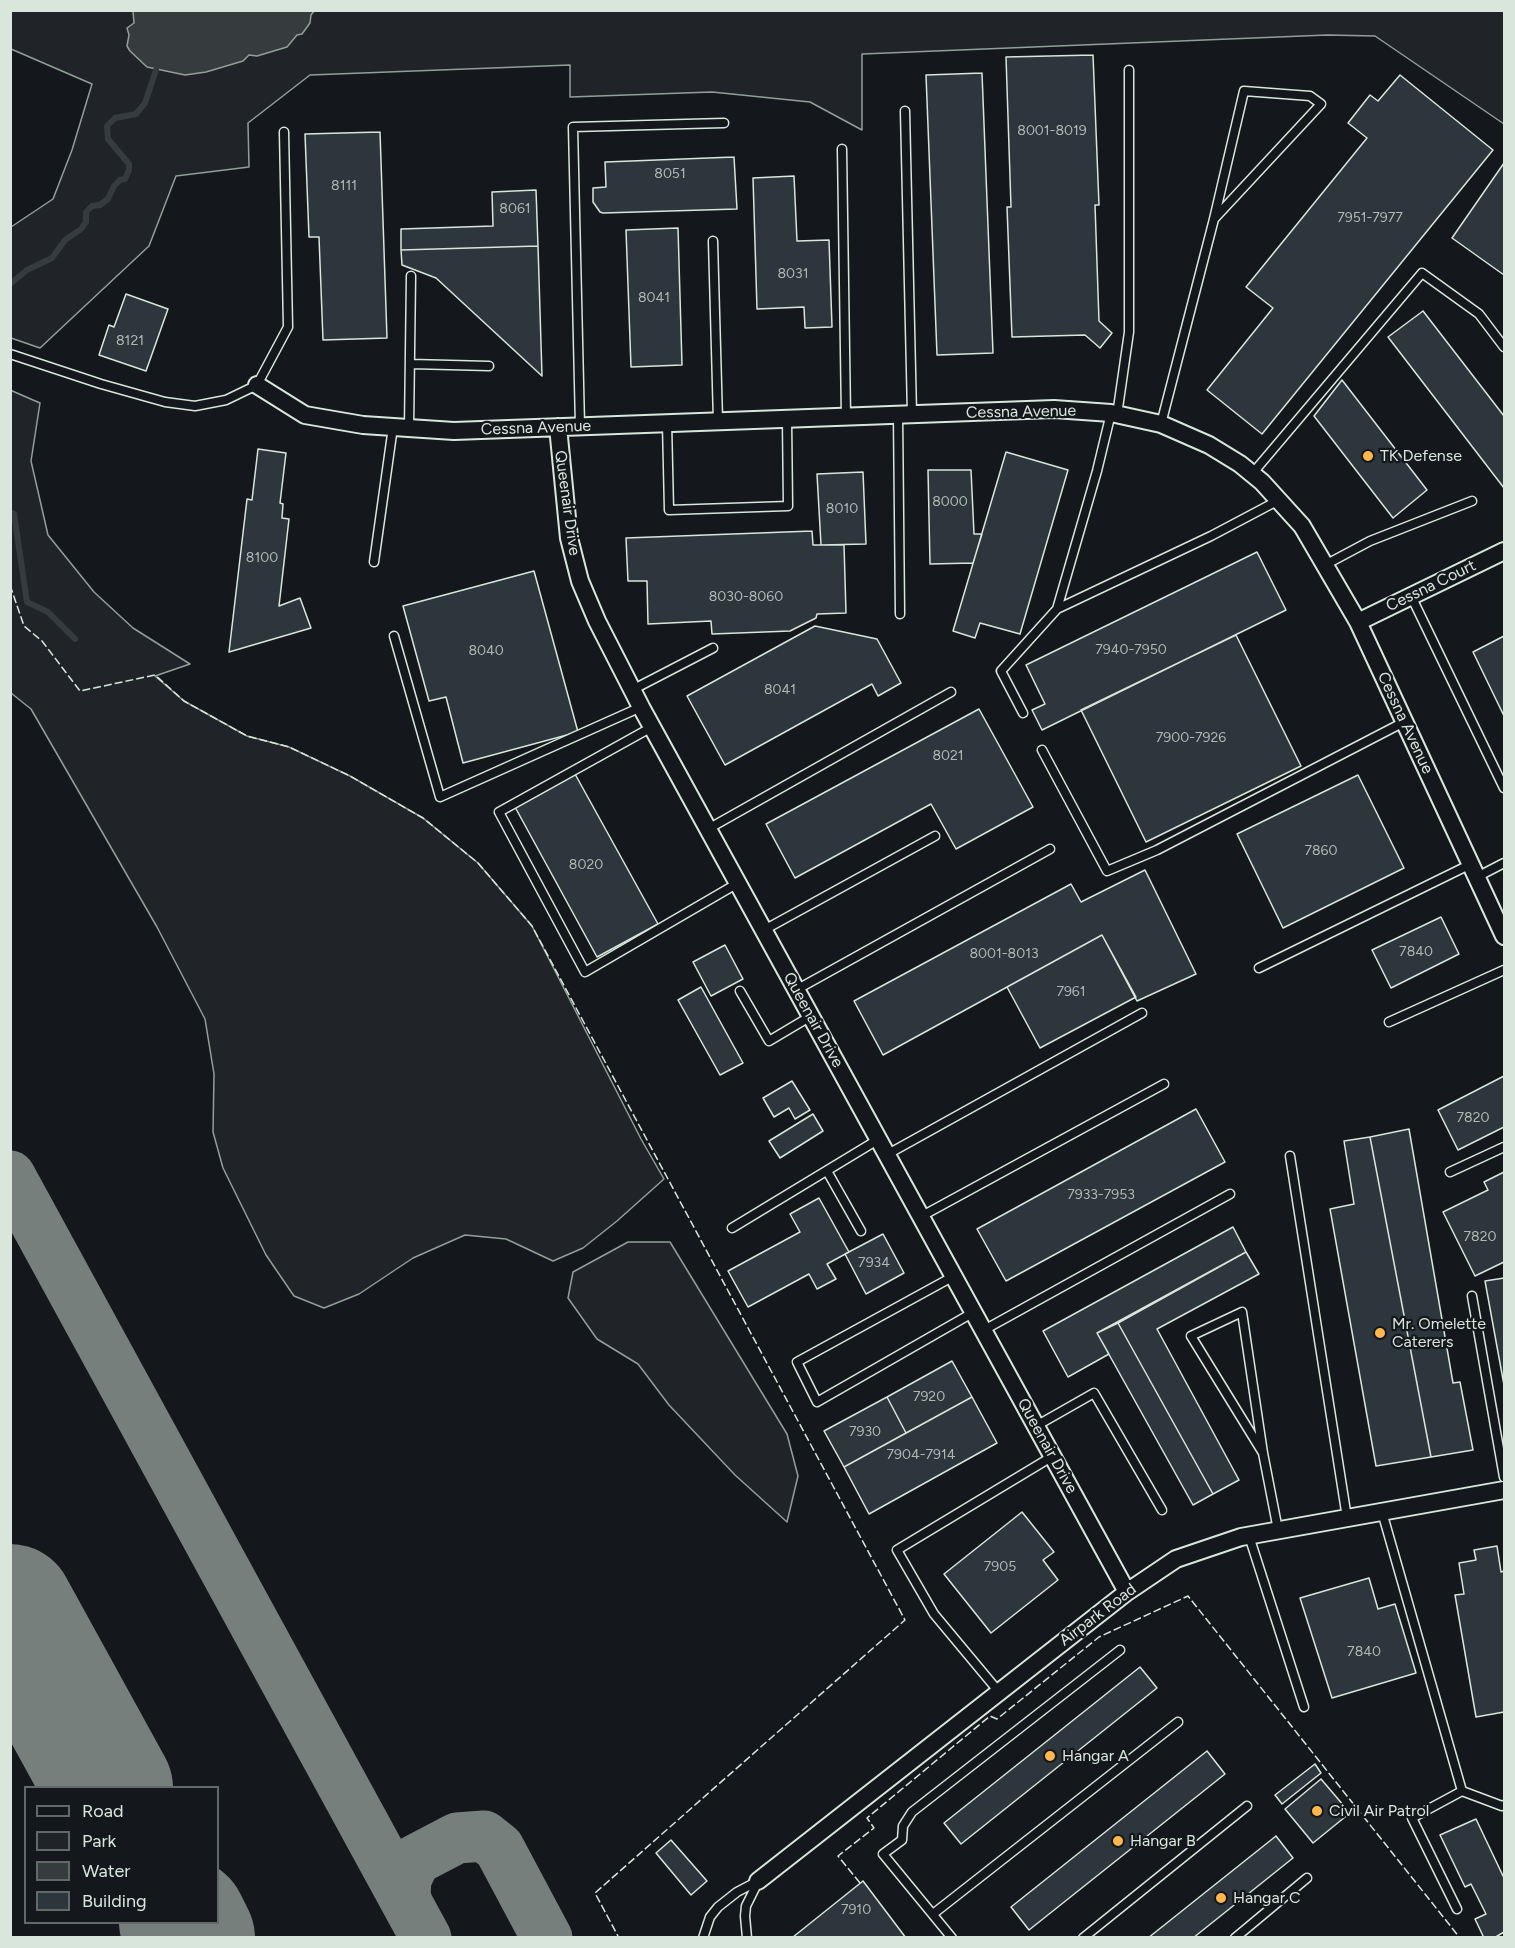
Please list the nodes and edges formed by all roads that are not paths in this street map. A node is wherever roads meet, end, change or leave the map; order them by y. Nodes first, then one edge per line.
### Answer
1 (1129, 70) dead end
2 (905, 111) dead end
3 (724, 123) dead end
4 (284, 132) dead end
5 (842, 149) dead end
6 (1214, 219) junction
7 (713, 241) dead end
8 (411, 276) dead end
9 (1504, 346) edge
10 (10, 354) edge
11 (411, 364) junction
12 (489, 366) dead end
13 (257, 385) junction
14 (905, 414) junction
15 (1114, 414) junction
16 (846, 417) junction
17 (787, 420) junction
18 (718, 421) junction
19 (668, 423) junction
20 (1161, 424) junction
21 (579, 426) junction
22 (401, 427) junction
23 (558, 427) junction
24 (1252, 474) junction
25 (1279, 500) junction
26 (1472, 501) dead end
27 (1504, 550) edge
28 (374, 562) dead end
29 (1325, 565) junction
30 (1411, 596) junction
31 (1057, 609) junction
32 (900, 614) dead end
33 (1358, 622) junction
34 (394, 636) dead end
35 (713, 648) dead end
36 (632, 690) junction
37 (951, 692) dead end
38 (641, 707) junction
39 (1023, 713) dead end
40 (1404, 722) junction
41 (652, 727) junction
42 (1042, 750) dead end
43 (1504, 788) edge
44 (708, 829) junction
45 (935, 836) dead end
46 (1050, 849) dead end
47 (1504, 863) edge
48 (1474, 870) junction
49 (738, 883) junction
50 (764, 930) junction
51 (1504, 936) edge
52 (1259, 968) dead end
53 (1504, 970) edge
54 (796, 990) junction
55 (740, 991) dead end
56 (1142, 1013) dead end
57 (811, 1016) junction
58 (1389, 1022) dead end
59 (1164, 1084) dead end
60 (879, 1139) junction
61 (1504, 1147) edge
62 (888, 1154) junction
63 (1290, 1156) dead end
64 (827, 1171) junction
65 (1450, 1172) dead end
66 (1230, 1194) dead end
67 (922, 1216) junction
68 (732, 1228) dead end
69 (861, 1231) dead end
70 (954, 1276) junction
71 (1472, 1296) dead end
72 (974, 1312) junction
73 (984, 1330) junction
74 (1036, 1426) junction
75 (1263, 1453) junction
76 (1053, 1456) junction
77 (1504, 1477) edge
78 (1504, 1490) edge
79 (1162, 1510) dead end
80 (1382, 1512) junction
81 (1347, 1518) junction
82 (1278, 1530) junction
83 (1249, 1536) junction
84 (1126, 1592) junction
85 (1120, 1650) dead end
86 (999, 1692) junction
87 (1304, 1707) dead end
88 (1178, 1722) dead end
89 (1462, 1791) junction
90 (1504, 1805) edge
91 (1247, 1806) dead end
92 (1308, 1878) dead end
93 (758, 1881) junction
94 (1457, 1909) dead end
95 (933, 1914) junction
96 (703, 1938) edge
97 (747, 1938) edge
98 (952, 1938) edge
99 (1083, 1938) edge
100 (1235, 1938) edge

1 - 15 lane
2 - 14 lane
3 - 21 lane
4 - 13 lane
5 - 16 lane
6 - 6 lane
6 - 20 lane
7 - 18 lane
8 - 11 lane
9 - 24 lane
10 - 13 lane
11 - 12 lane
11 - 22 lane
13 - 22 street, Cessna Avenue
14 - 15 street, Cessna Avenue
14 - 16 street, Cessna Avenue
14 - 32 lane
15 - 20 street, Cessna Avenue
15 - 31 lane
16 - 17 street, Cessna Avenue
17 - 18 street, Cessna Avenue
17 - 19 lane
18 - 19 street, Cessna Avenue
19 - 21 street, Cessna Avenue
20 - 24 street, Cessna Avenue
21 - 23 street, Cessna Avenue
22 - 23 street, Cessna Avenue
22 - 28 lane
23 - 36 street, Queenair Drive
24 - 25 street, Cessna Avenue
25 - 29 street, Cessna Avenue
25 - 31 lane
26 - 29 lane
27 - 30 street, Cessna Court
29 - 33 street, Cessna Avenue
30 - 33 street, Cessna Court
30 - 43 lane
31 - 39 lane
33 - 40 street, Cessna Avenue
34 - 38 lane
35 - 36 lane
36 - 38 street, Queenair Drive
37 - 44 lane
38 - 41 street, Queenair Drive
40 - 42 lane
40 - 48 street, Cessna Avenue
41 - 44 street, Queenair Drive
41 - 49 lane
44 - 49 street, Queenair Drive
45 - 50 lane
46 - 54 lane
47 - 48 lane
48 - 51 street, Cessna Avenue
48 - 52 lane
49 - 50 street, Queenair Drive
50 - 54 street, Queenair Drive
53 - 58 lane
54 - 57 street, Queenair Drive
55 - 57 lane
56 - 62 lane
57 - 60 street, Queenair Drive
59 - 67 lane
60 - 62 street, Queenair Drive
60 - 64 lane
61 - 65 lane
62 - 67 street, Queenair Drive
63 - 81 lane
64 - 68 lane
64 - 69 lane
66 - 73 lane
67 - 70 street, Queenair Drive
70 - 72 street, Queenair Drive
70 - 72 lane
71 - 77 lane
72 - 73 street, Queenair Drive
73 - 74 street, Queenair Drive
74 - 76 street, Queenair Drive
74 - 79 lane
75 - 75 lane
75 - 82 lane
76 - 84 street, Queenair Drive
76 - 86 lane
78 - 80 street, Airpark Road
80 - 81 street, Airpark Road
80 - 89 lane
81 - 82 street, Airpark Road
82 - 83 street, Airpark Road
83 - 84 street, Airpark Road
83 - 87 lane
84 - 86 street, Airpark Road
85 - 95 lane
86 - 93 street, Airpark Road
88 - 95 lane
89 - 90 lane
89 - 94 lane
91 - 99 lane
92 - 100 lane
93 - 96 lane
93 - 97 lane
95 - 98 lane

